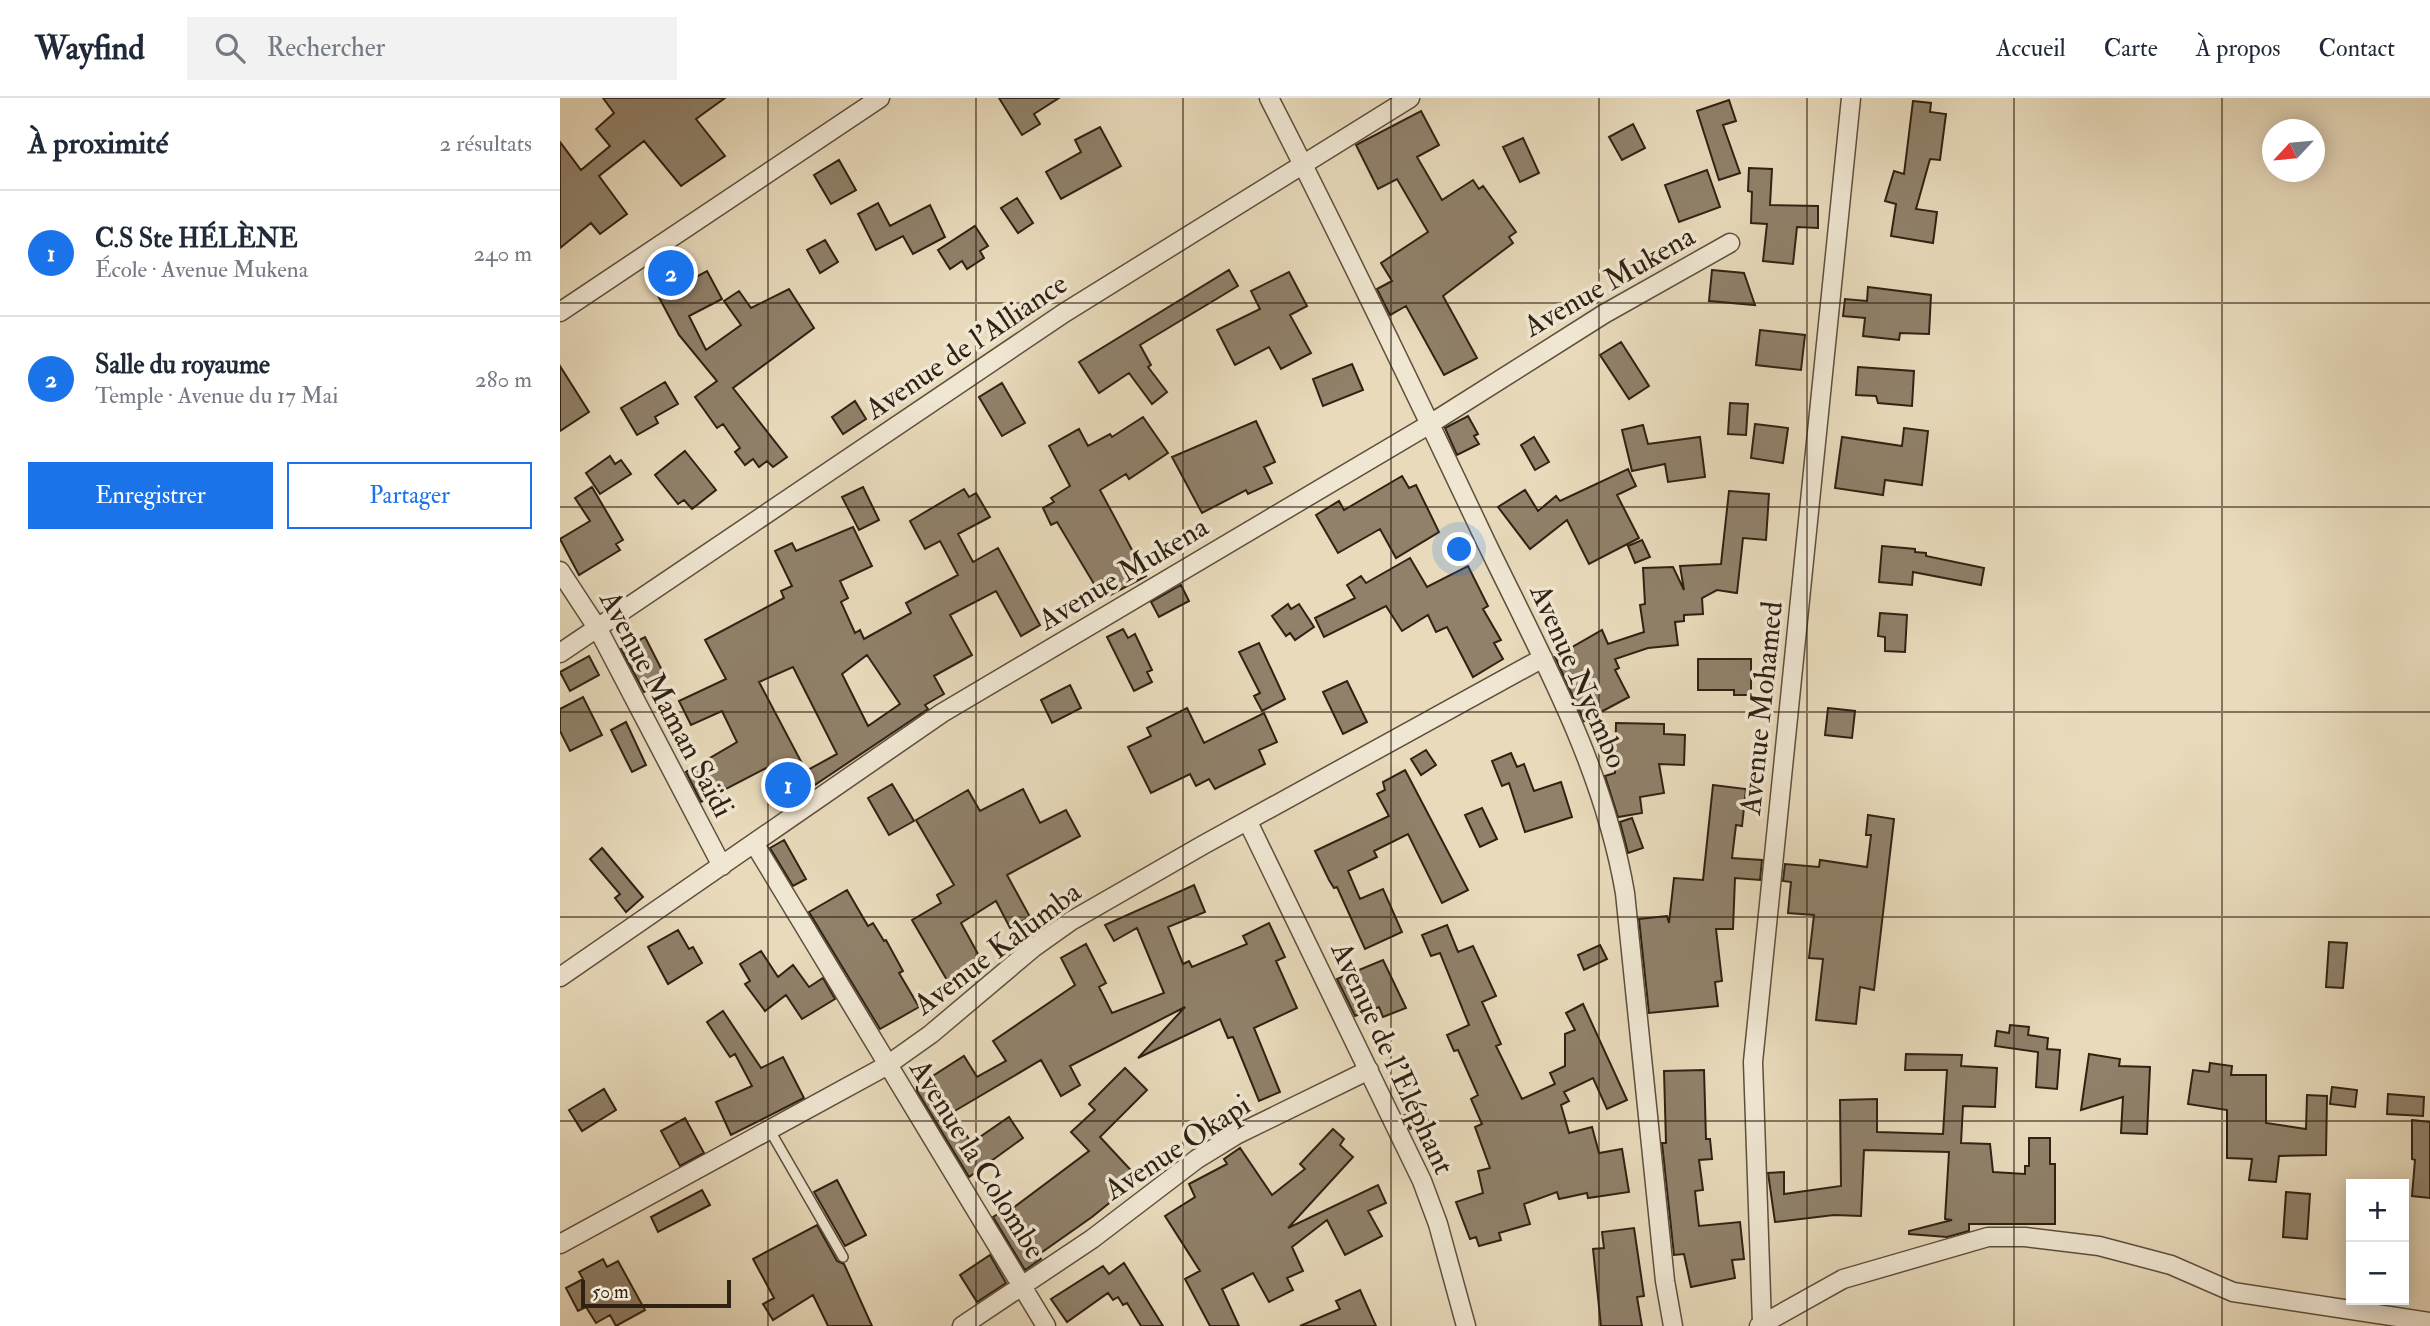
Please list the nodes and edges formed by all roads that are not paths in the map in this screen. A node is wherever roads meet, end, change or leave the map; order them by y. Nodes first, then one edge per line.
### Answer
1 (880, 98) edge
2 (1269, 98) edge
3 (1410, 98) edge
4 (1851, 98) edge
5 (1304, 165) junction
6 (1730, 243) dead end
7 (560, 312) edge
8 (1430, 424) junction
9 (560, 571) edge
10 (598, 629) junction
11 (560, 653) edge
12 (1543, 658) junction
13 (1248, 822) junction
14 (754, 843) junction
15 (722, 866) junction
16 (560, 977) edge
17 (886, 1066) junction
18 (1369, 1070) junction
19 (769, 1129) junction
20 (560, 1244) edge
21 (843, 1257) dead end
22 (1024, 1286) junction
23 (2423, 1323) edge
24 (1761, 1325) edge
25 (962, 1326) edge
26 (1046, 1326) edge
27 (1466, 1326) edge
28 (1673, 1326) edge

1 - 7 street
2 - 5 street, Avenue Nyembo
3 - 5 street, Avenue de l'Alliance
4 - 24 street, Avenue Mohamed
5 - 8 street, Avenue Nyembo
5 - 10 street, Avenue de l'Alliance
6 - 8 street, Avenue Mukena
8 - 12 street, Avenue Nyembo
8 - 14 street, Avenue Mukena
9 - 10 street, Avenue Maman Saïdi
10 - 11 street, Avenue de l'Alliance
10 - 15 street, Avenue Maman Saïdi
12 - 13 street, Avenue Kalumba
12 - 28 street, Avenue Nyembo
13 - 17 street, Avenue Kalumba
13 - 18 street, Avenue de l'Eléphant
14 - 15 street, Avenue Mukena
14 - 17 street, Avenue la Colombe
15 - 16 street, Avenue Mukena
17 - 19 street, Avenue Kalumba
17 - 22 street, Avenue la Colombe
18 - 22 street, Avenue Okapi
18 - 27 street, Avenue de l'Eléphant
19 - 20 street, Avenue Kalumba
19 - 21 lane
22 - 25 street, Avenue Okapi
22 - 26 street, Avenue la Colombe
23 - 24 street

